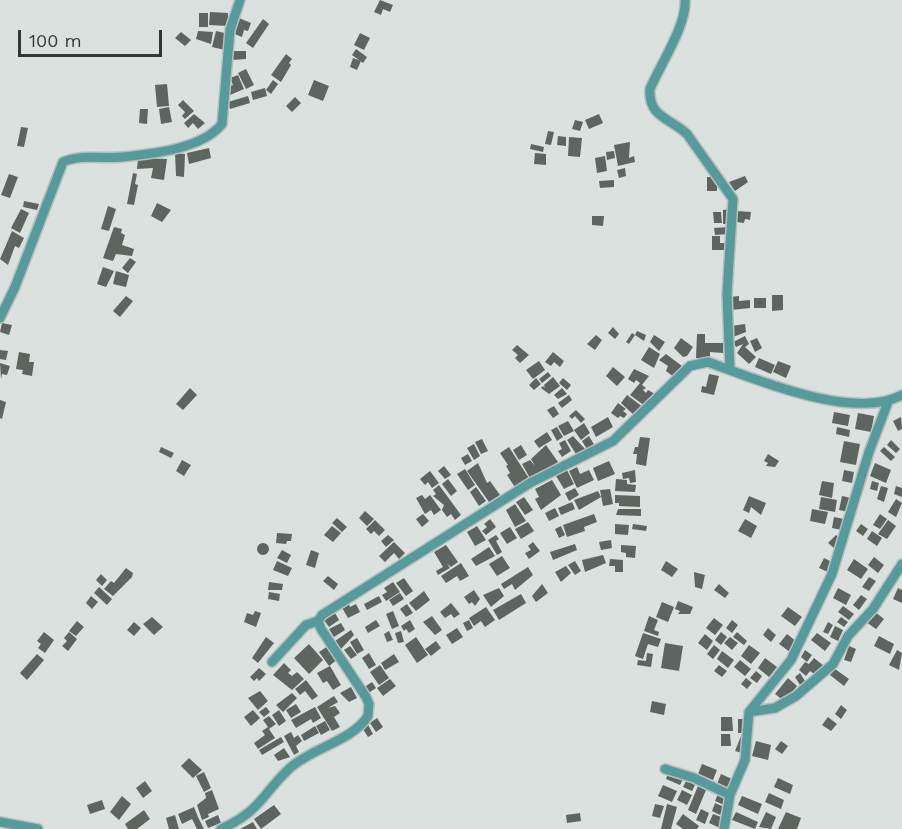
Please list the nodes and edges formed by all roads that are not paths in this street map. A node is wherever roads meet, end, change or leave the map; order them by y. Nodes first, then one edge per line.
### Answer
1 (240, 0) edge
2 (685, 0) edge
3 (0, 318) edge
4 (730, 370) junction
5 (902, 395) edge
6 (888, 402) junction
7 (902, 564) edge
8 (318, 621) junction
9 (272, 662) dead end
10 (749, 712) junction
11 (665, 769) dead end
12 (730, 795) junction
13 (0, 822) edge
14 (38, 829) edge
15 (221, 829) edge
16 (724, 829) edge

1 - 3 street
2 - 4 street
4 - 6 street
4 - 8 street
5 - 6 street
6 - 10 street
7 - 10 street
8 - 9 street
8 - 15 street
10 - 12 street
11 - 12 street
12 - 16 street
13 - 14 street

